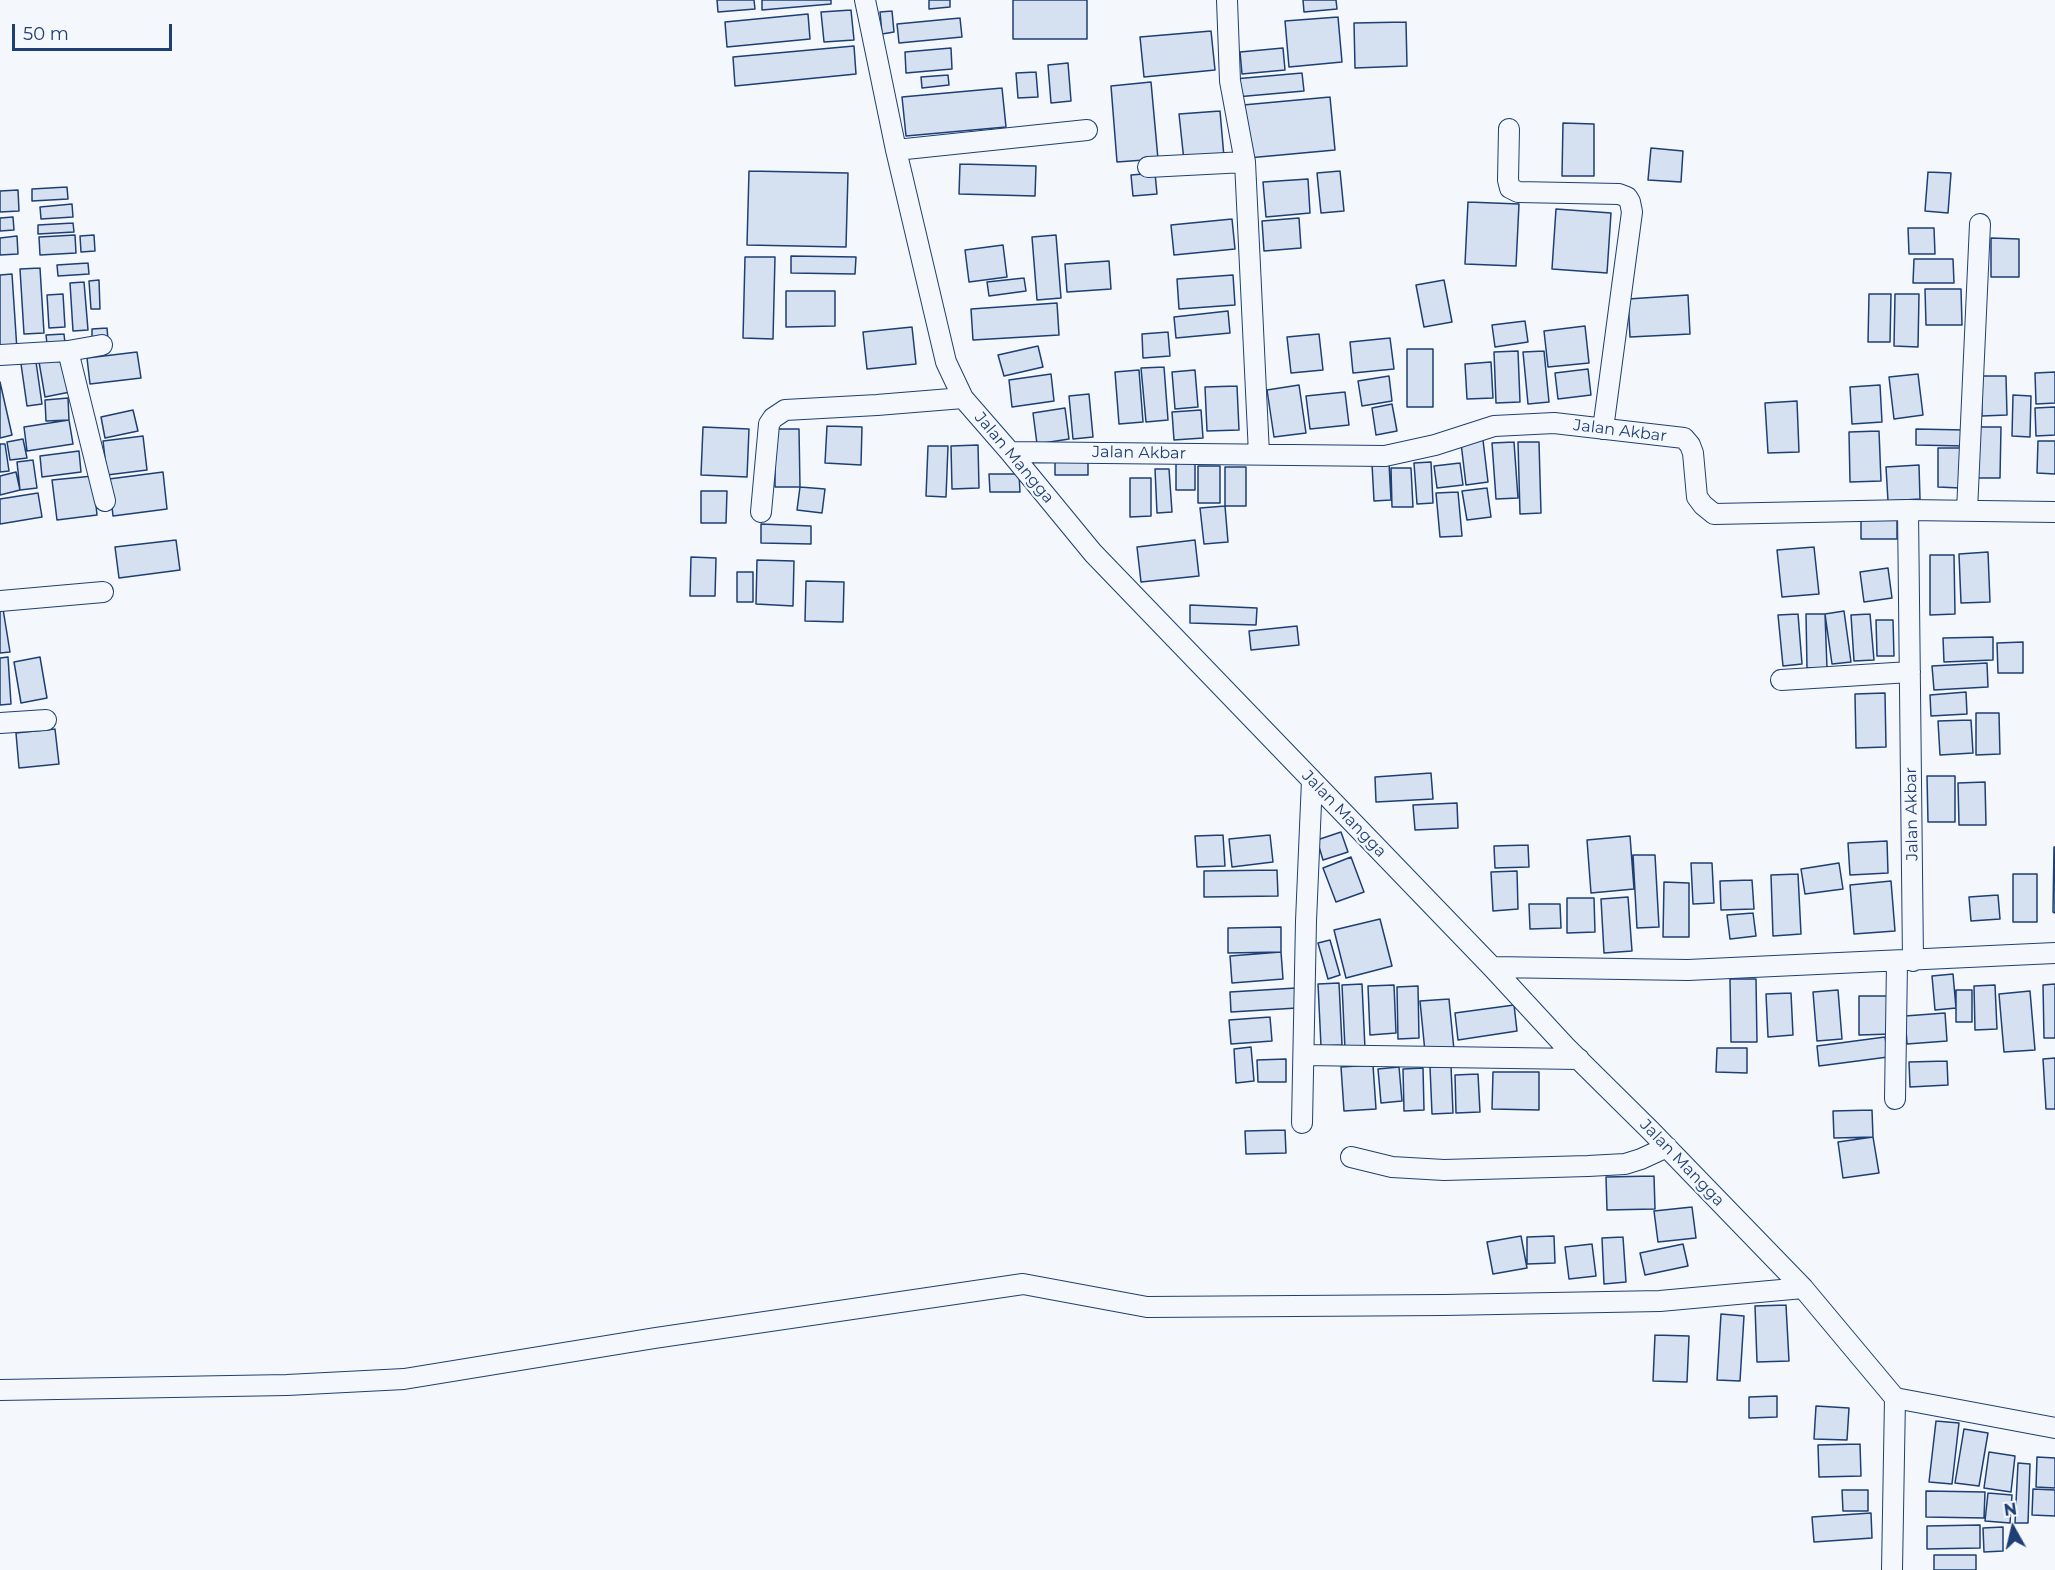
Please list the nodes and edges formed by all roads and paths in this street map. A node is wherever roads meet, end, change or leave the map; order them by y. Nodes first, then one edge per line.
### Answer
1 (865, 0) edge
2 (1227, 0) edge
3 (1509, 129) dead end
4 (1087, 130) dead end
5 (896, 150) junction
6 (1245, 162) junction
7 (1148, 167) dead end
8 (1980, 224) dead end
9 (102, 345) dead end
10 (68, 351) junction
11 (0, 355) edge
12 (963, 398) junction
13 (1603, 429) junction
14 (1010, 452) junction
15 (1259, 454) junction
16 (105, 501) dead end
17 (1908, 510) junction
18 (1967, 511) junction
19 (761, 512) dead end
20 (2055, 512) edge
21 (103, 592) dead end
22 (0, 601) edge
23 (1910, 672) junction
24 (1781, 680) dead end
25 (45, 720) dead end
26 (0, 723) edge
27 (1312, 780) junction
28 (2055, 953) edge
29 (1905, 961) junction
30 (1492, 967) junction
31 (1304, 1055) junction
32 (1579, 1059) junction
33 (1895, 1099) dead end
34 (1302, 1123) dead end
35 (1666, 1147) junction
36 (1351, 1157) dead end
37 (1803, 1287) junction
38 (0, 1390) edge
39 (1895, 1398) junction
40 (2055, 1428) edge
41 (1892, 1570) edge

1 - 5 street, Jalan Mangga
2 - 6 street
3 - 13 street
4 - 5 street
5 - 12 street, Jalan Mangga
6 - 7 street
6 - 15 street
8 - 18 street
9 - 10 street
10 - 11 street
10 - 16 street
12 - 14 street, Jalan Mangga
12 - 19 street
13 - 15 street, Jalan Akbar
13 - 17 street, Jalan Akbar
14 - 15 street, Jalan Akbar
14 - 27 street, Jalan Mangga
17 - 18 street
17 - 23 street, Jalan Akbar
18 - 20 street
21 - 22 street
23 - 24 street
23 - 29 street, Jalan Akbar
25 - 26 street
27 - 30 street, Jalan Mangga
27 - 31 street
28 - 29 street
29 - 30 street
29 - 33 street, Jalan Akbar
30 - 32 street, Jalan Mangga
31 - 32 street
31 - 34 street
32 - 35 street, Jalan Mangga
35 - 36 street
35 - 37 street, Jalan Mangga
37 - 38 street
37 - 39 street, Jalan Mangga
39 - 40 street
39 - 41 street

